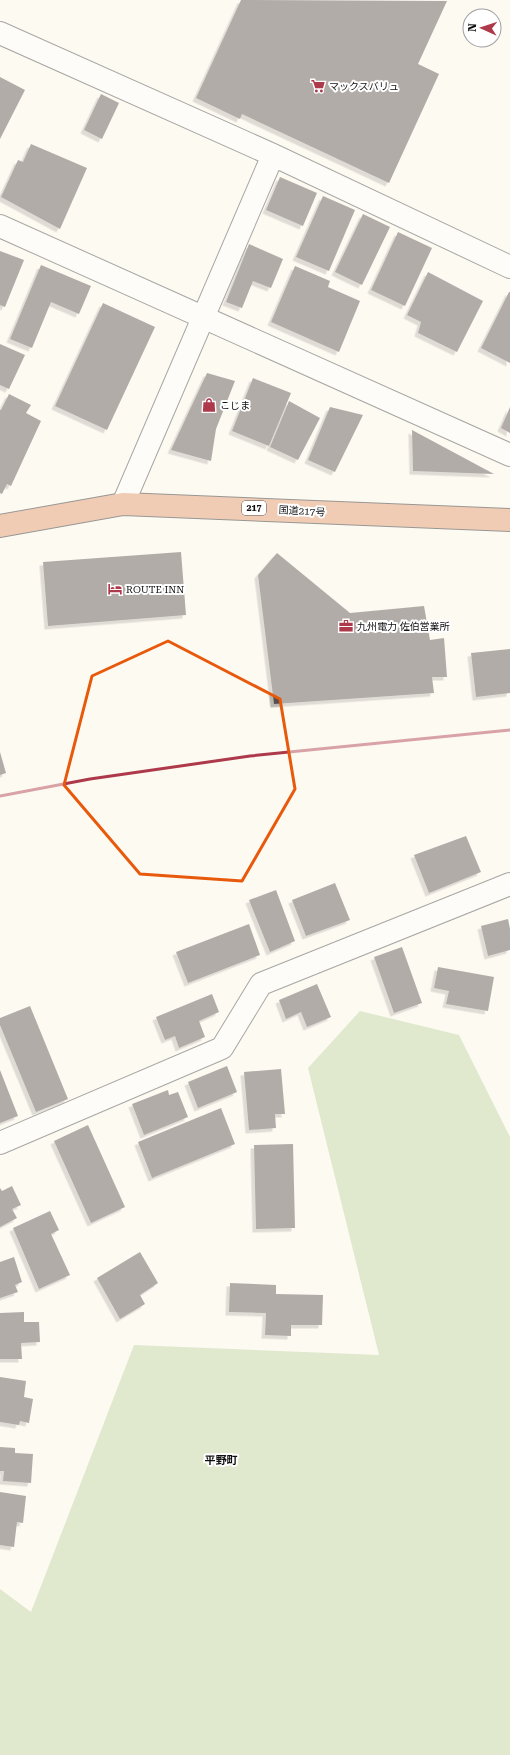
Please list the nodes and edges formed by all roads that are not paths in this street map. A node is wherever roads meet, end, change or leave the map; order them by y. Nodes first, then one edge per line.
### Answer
1 (0, 32) edge
2 (273, 155) junction
3 (0, 226) edge
4 (510, 267) edge
5 (203, 318) junction
6 (510, 455) edge
7 (123, 504) junction
8 (510, 520) edge
9 (0, 526) edge
10 (510, 884) edge
11 (0, 1143) edge

1 - 2 street
2 - 4 street
2 - 5 street
3 - 5 street
5 - 6 street
5 - 7 street
7 - 8 highway, 国道217号 / 217
7 - 9 highway, 国道217号 / 217
10 - 11 street

